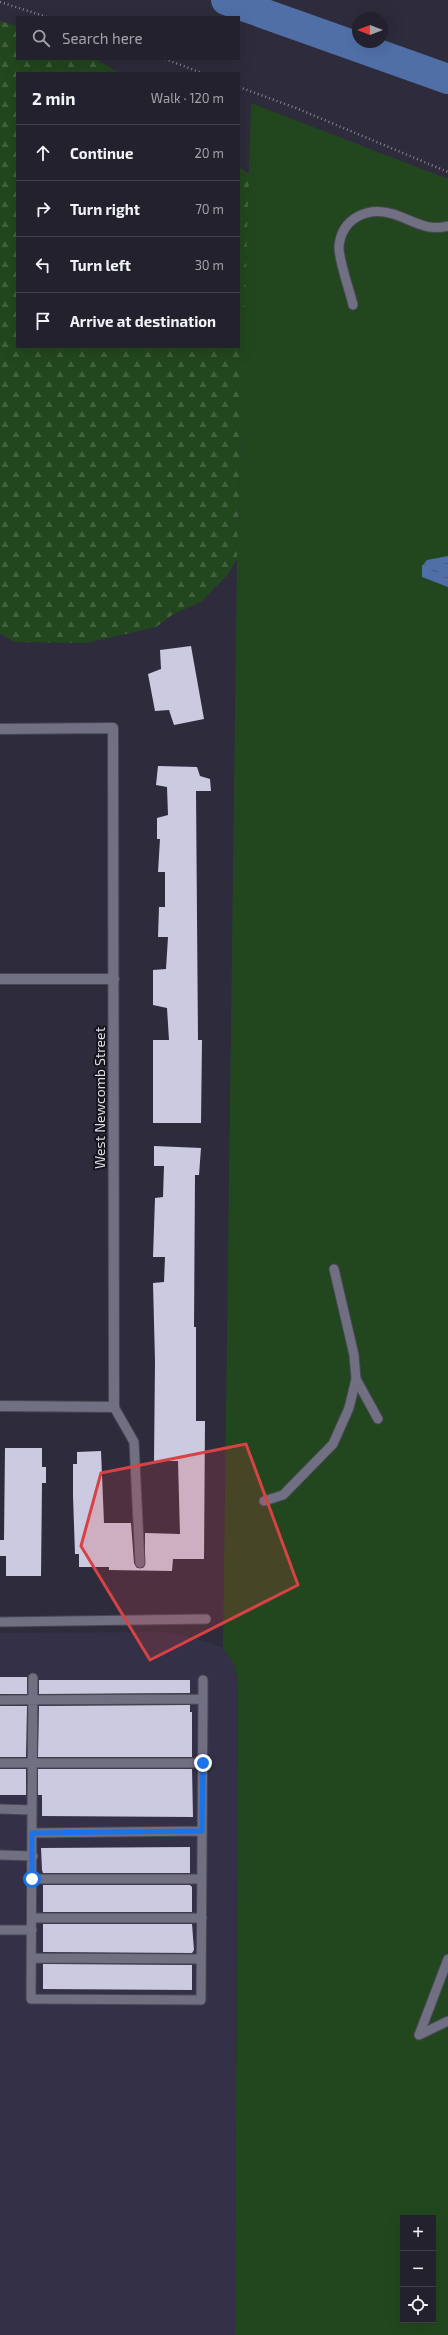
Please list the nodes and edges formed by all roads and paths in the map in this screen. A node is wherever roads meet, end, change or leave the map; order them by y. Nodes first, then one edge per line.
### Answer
1 (0, 2) edge
2 (44, 16) edge
3 (168, 60) edge
4 (199, 72) edge
5 (240, 87) edge
6 (448, 172) edge
7 (448, 226) edge
8 (354, 305) dead end
9 (0, 730) edge
10 (0, 979) edge
11 (114, 979) junction
12 (334, 1269) dead end
13 (356, 1379) junction
14 (0, 1406) edge
15 (114, 1407) junction
16 (378, 1419) dead end
17 (264, 1501) dead end
18 (140, 1563) dead end
19 (206, 1619) dead end
20 (0, 1622) edge
21 (33, 1678) dead end
22 (203, 1680) dead end
23 (203, 1699) junction
24 (0, 1700) edge
25 (33, 1700) junction
26 (0, 1763) edge
27 (32, 1763) junction
28 (203, 1763) junction
29 (0, 1809) edge
30 (32, 1810) junction
31 (202, 1831) junction
32 (32, 1833) junction
33 (0, 1855) edge
34 (33, 1856) junction
35 (32, 1879) junction
36 (202, 1879) junction
37 (32, 1918) junction
38 (202, 1918) junction
39 (0, 1930) edge
40 (32, 1930) junction
41 (32, 1958) junction
42 (201, 1959) junction
43 (448, 1959) edge
44 (448, 2021) edge

1 - 2 path
3 - 4 path
5 - 6 path
7 - 8 lane
9 - 11 street, West Newcomb Street
10 - 11 street
11 - 15 street, West Newcomb Street
12 - 13 lane
13 - 16 lane
13 - 17 lane
14 - 15 street
15 - 18 lane
19 - 20 lane
21 - 25 lane
22 - 23 lane
23 - 25 lane
23 - 28 lane
24 - 25 lane
25 - 27 lane
26 - 27 lane
27 - 28 lane
27 - 30 lane
28 - 31 lane
29 - 30 lane
30 - 32 lane
31 - 32 lane
31 - 36 lane
32 - 34 lane
33 - 34 lane
34 - 35 lane
35 - 36 lane
35 - 37 lane
36 - 38 lane
37 - 38 lane
37 - 40 lane
38 - 42 lane
39 - 40 lane
40 - 41 lane
41 - 42 lane
41 - 42 lane
43 - 44 lane

